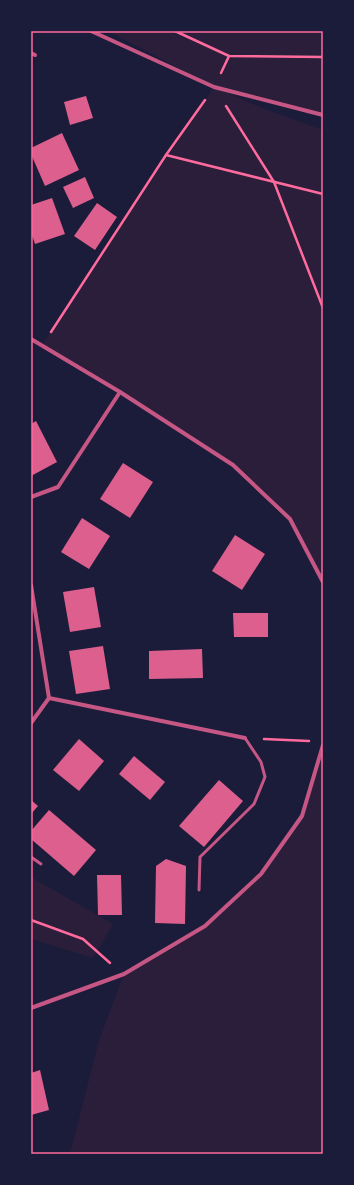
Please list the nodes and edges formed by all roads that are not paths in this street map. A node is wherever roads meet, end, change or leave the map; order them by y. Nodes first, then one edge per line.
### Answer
1 (91, 31) edge
2 (323, 116) edge
3 (31, 339) edge
4 (120, 392) junction
5 (31, 497) edge
6 (323, 582) edge
7 (31, 585) edge
8 (49, 698) junction
9 (31, 723) edge
10 (245, 738) joint
11 (323, 745) edge
12 (31, 857) edge
13 (41, 864) dead end
14 (199, 890) dead end
15 (31, 1008) edge

1 - 2 street
3 - 4 street
4 - 5 street
4 - 6 street
7 - 8 street
8 - 9 street
8 - 10 street
10 - 14 lane
11 - 15 street
12 - 13 lane

